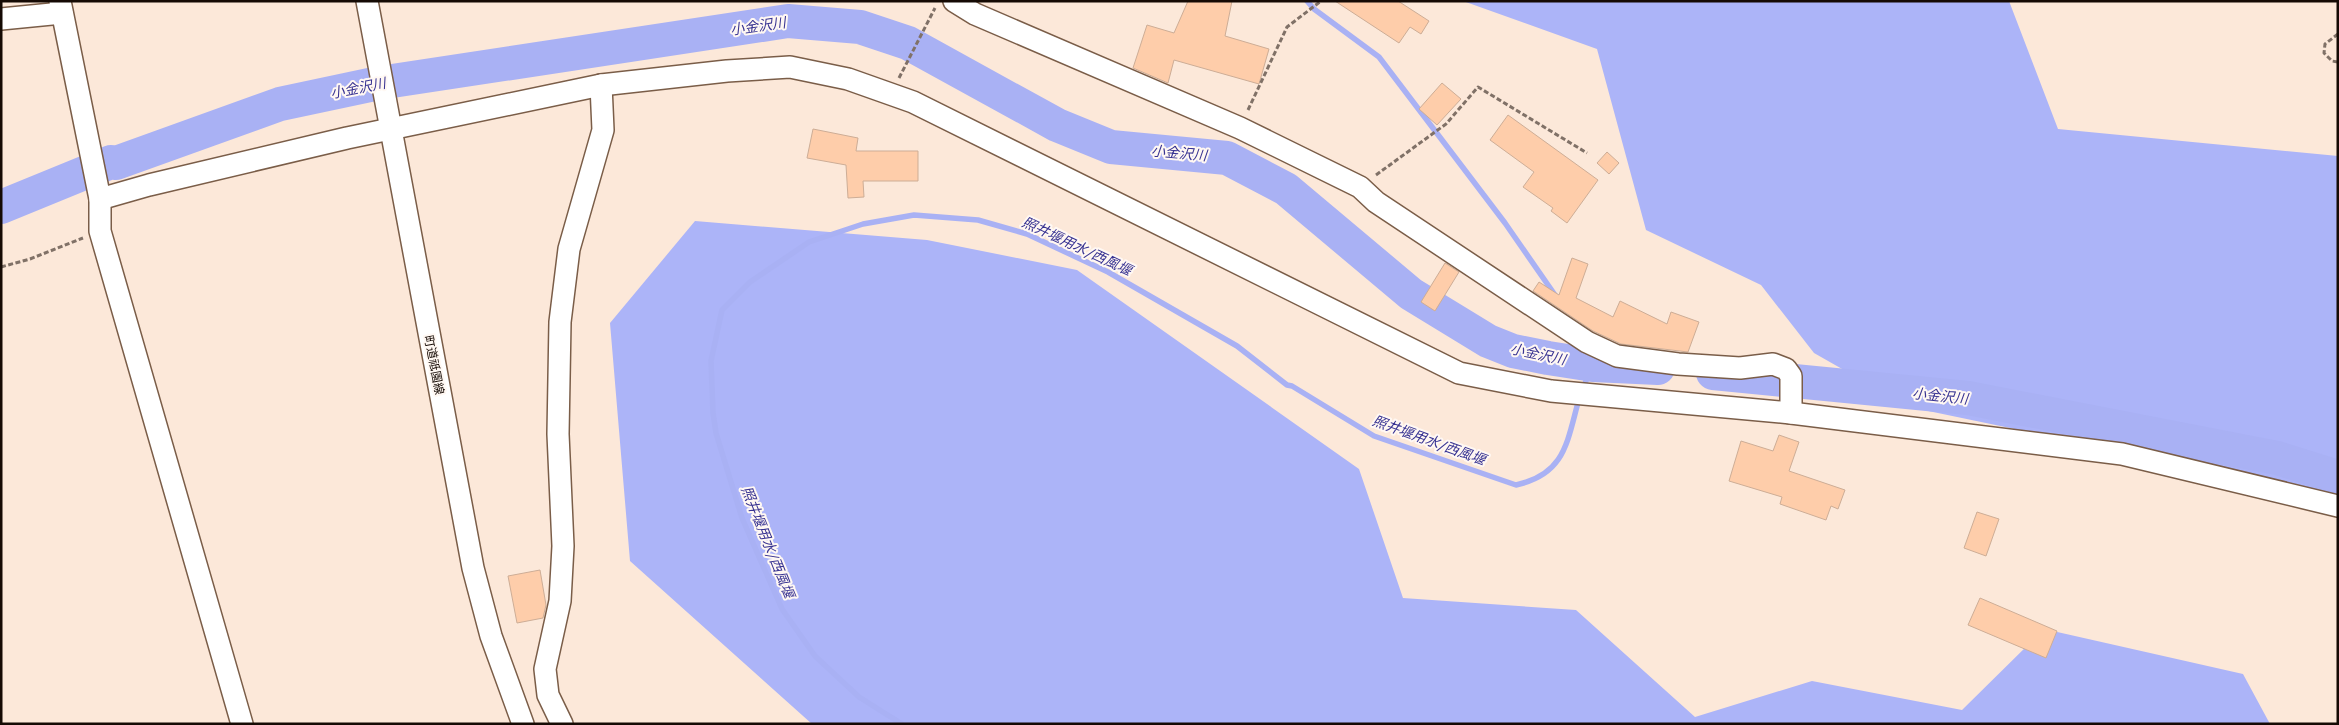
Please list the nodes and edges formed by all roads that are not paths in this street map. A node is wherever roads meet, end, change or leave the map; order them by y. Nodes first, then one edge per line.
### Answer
1 (367, 1) edge
2 (954, 1) edge
3 (61, 7) edge
4 (1, 19) edge
5 (601, 84) junction
6 (390, 129) junction
7 (98, 192) junction
8 (1791, 413) junction
9 (2338, 506) edge
10 (242, 724) edge
11 (523, 724) edge
12 (562, 724) edge

1 - 6 street, 町道祗園線
2 - 8 street
3 - 4 street
3 - 7 street
5 - 6 street
5 - 8 street
5 - 12 street
6 - 7 street
6 - 11 street, 町道祗園線
7 - 10 street
8 - 9 street

